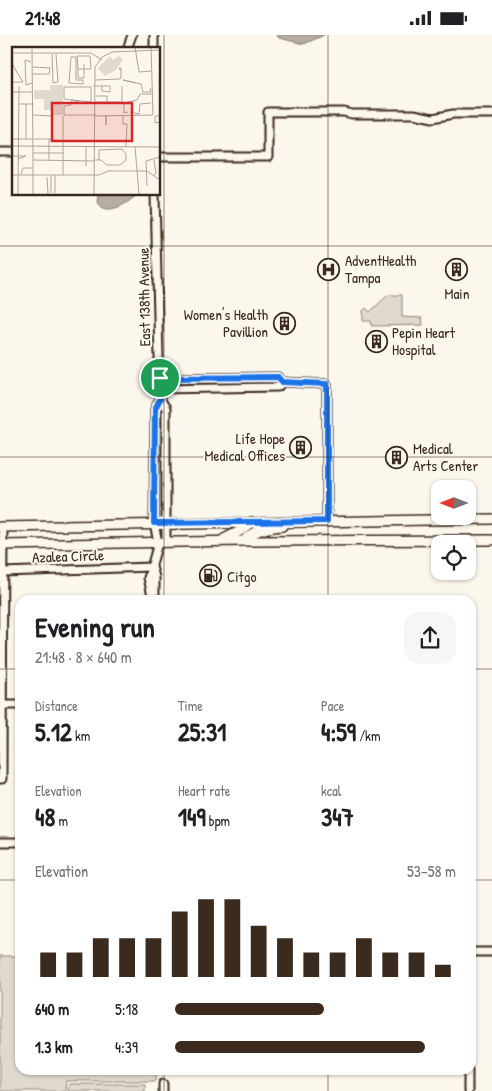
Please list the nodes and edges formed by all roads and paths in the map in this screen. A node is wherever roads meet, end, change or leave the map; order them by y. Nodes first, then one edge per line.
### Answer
1 (132, 35) edge
2 (128, 47) edge
3 (492, 114) edge
4 (160, 157) edge
5 (155, 195) edge
6 (160, 378) junction
7 (282, 382) junction
8 (160, 389) junction
9 (160, 399) junction
10 (492, 519) edge
11 (307, 521) junction
12 (327, 521) junction
13 (252, 522) junction
14 (154, 523) junction
15 (167, 523) junction
16 (1, 527) edge
17 (492, 540) edge
18 (219, 541) junction
19 (244, 541) junction
20 (162, 543) junction
21 (1, 545) edge
22 (152, 567) junction
23 (136, 568) junction
24 (2, 572) junction
25 (148, 579) junction
26 (153, 595) edge
27 (154, 595) edge
28 (2, 705) junction
29 (15, 705) edge
30 (0, 779) edge
31 (0, 842) edge
32 (15, 842) edge
33 (476, 952) edge
34 (492, 952) edge
35 (468, 1075) edge
36 (468, 1091) edge

1 - 2 street
3 - 4 street
5 - 6 street, East 138th Avenue
6 - 7 street
6 - 8 street, East 138th Avenue
7 - 8 street
7 - 12 street
8 - 9 street, East 138th Avenue
9 - 14 street, East 138th Avenue
9 - 15 street, East 138th Avenue
10 - 12 main road
11 - 12 main road
11 - 13 main road
11 - 19 main road
13 - 15 main road
13 - 18 main road
14 - 15 main road
14 - 16 main road
14 - 20 street, East 138th Avenue
15 - 20 street, East 138th Avenue
16 - 21 street
17 - 19 main road
18 - 19 main road
18 - 20 main road
20 - 21 main road
20 - 22 street
21 - 24 street
22 - 23 street, Azalea Circle
22 - 25 street
22 - 27 street
23 - 24 street, Azalea Circle
23 - 25 street
24 - 28 street
25 - 26 street
28 - 29 street
28 - 30 street
31 - 32 street
33 - 34 street
35 - 36 street

